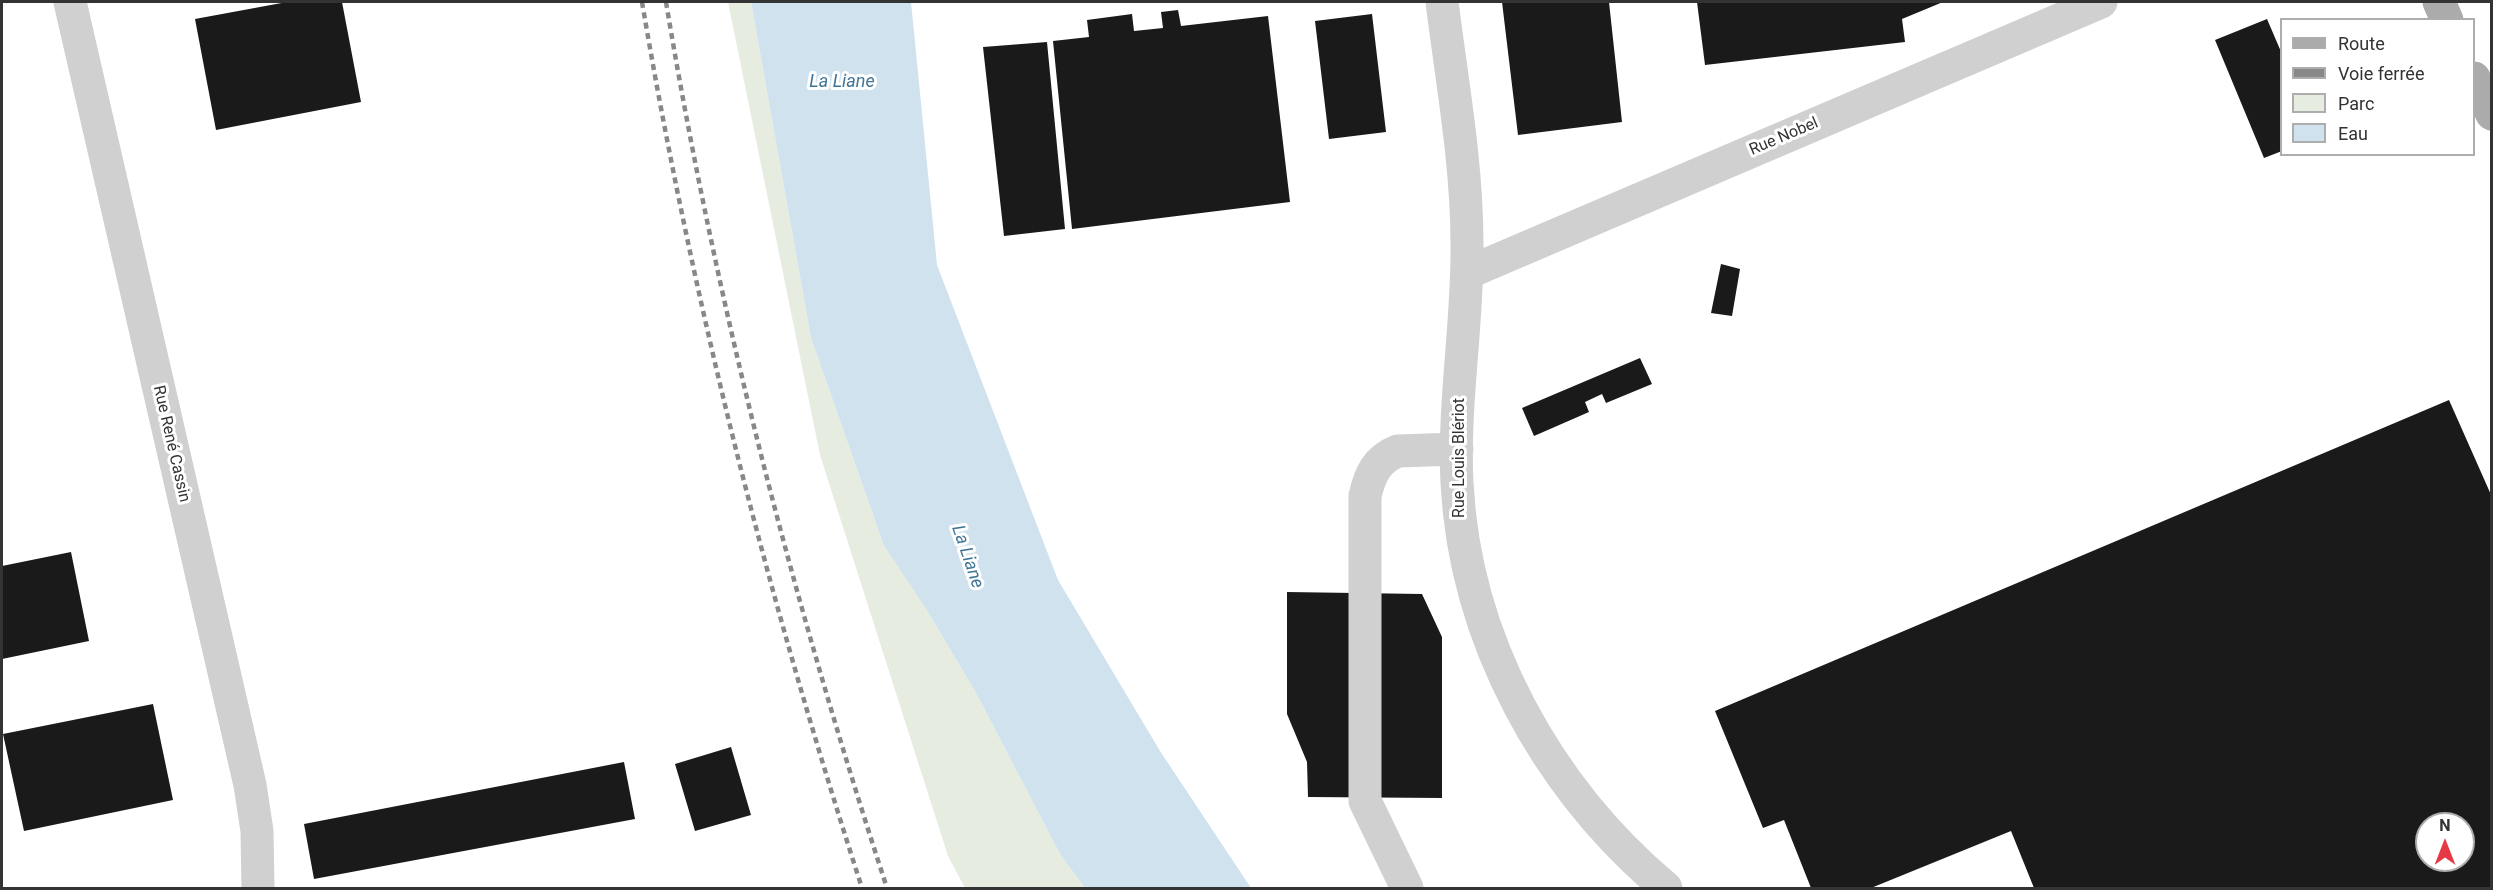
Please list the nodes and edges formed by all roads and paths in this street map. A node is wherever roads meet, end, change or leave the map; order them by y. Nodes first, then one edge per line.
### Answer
1 (70, 2) edge
2 (1442, 2) edge
3 (2101, 2) edge
4 (2439, 2) edge
5 (2446, 18) edge
6 (2475, 80) edge
7 (2492, 114) edge
8 (1467, 273) junction
9 (1457, 449) junction
10 (258, 888) edge
11 (1407, 888) edge
12 (1666, 888) edge

1 - 10 street, Rue René Cassin
2 - 8 street, Rue Louis Blériot
3 - 8 street, Rue Nobel
4 - 5 main road
6 - 7 main road
8 - 9 street, Rue Louis Blériot
9 - 11 street
9 - 12 street, Rue Louis Blériot

